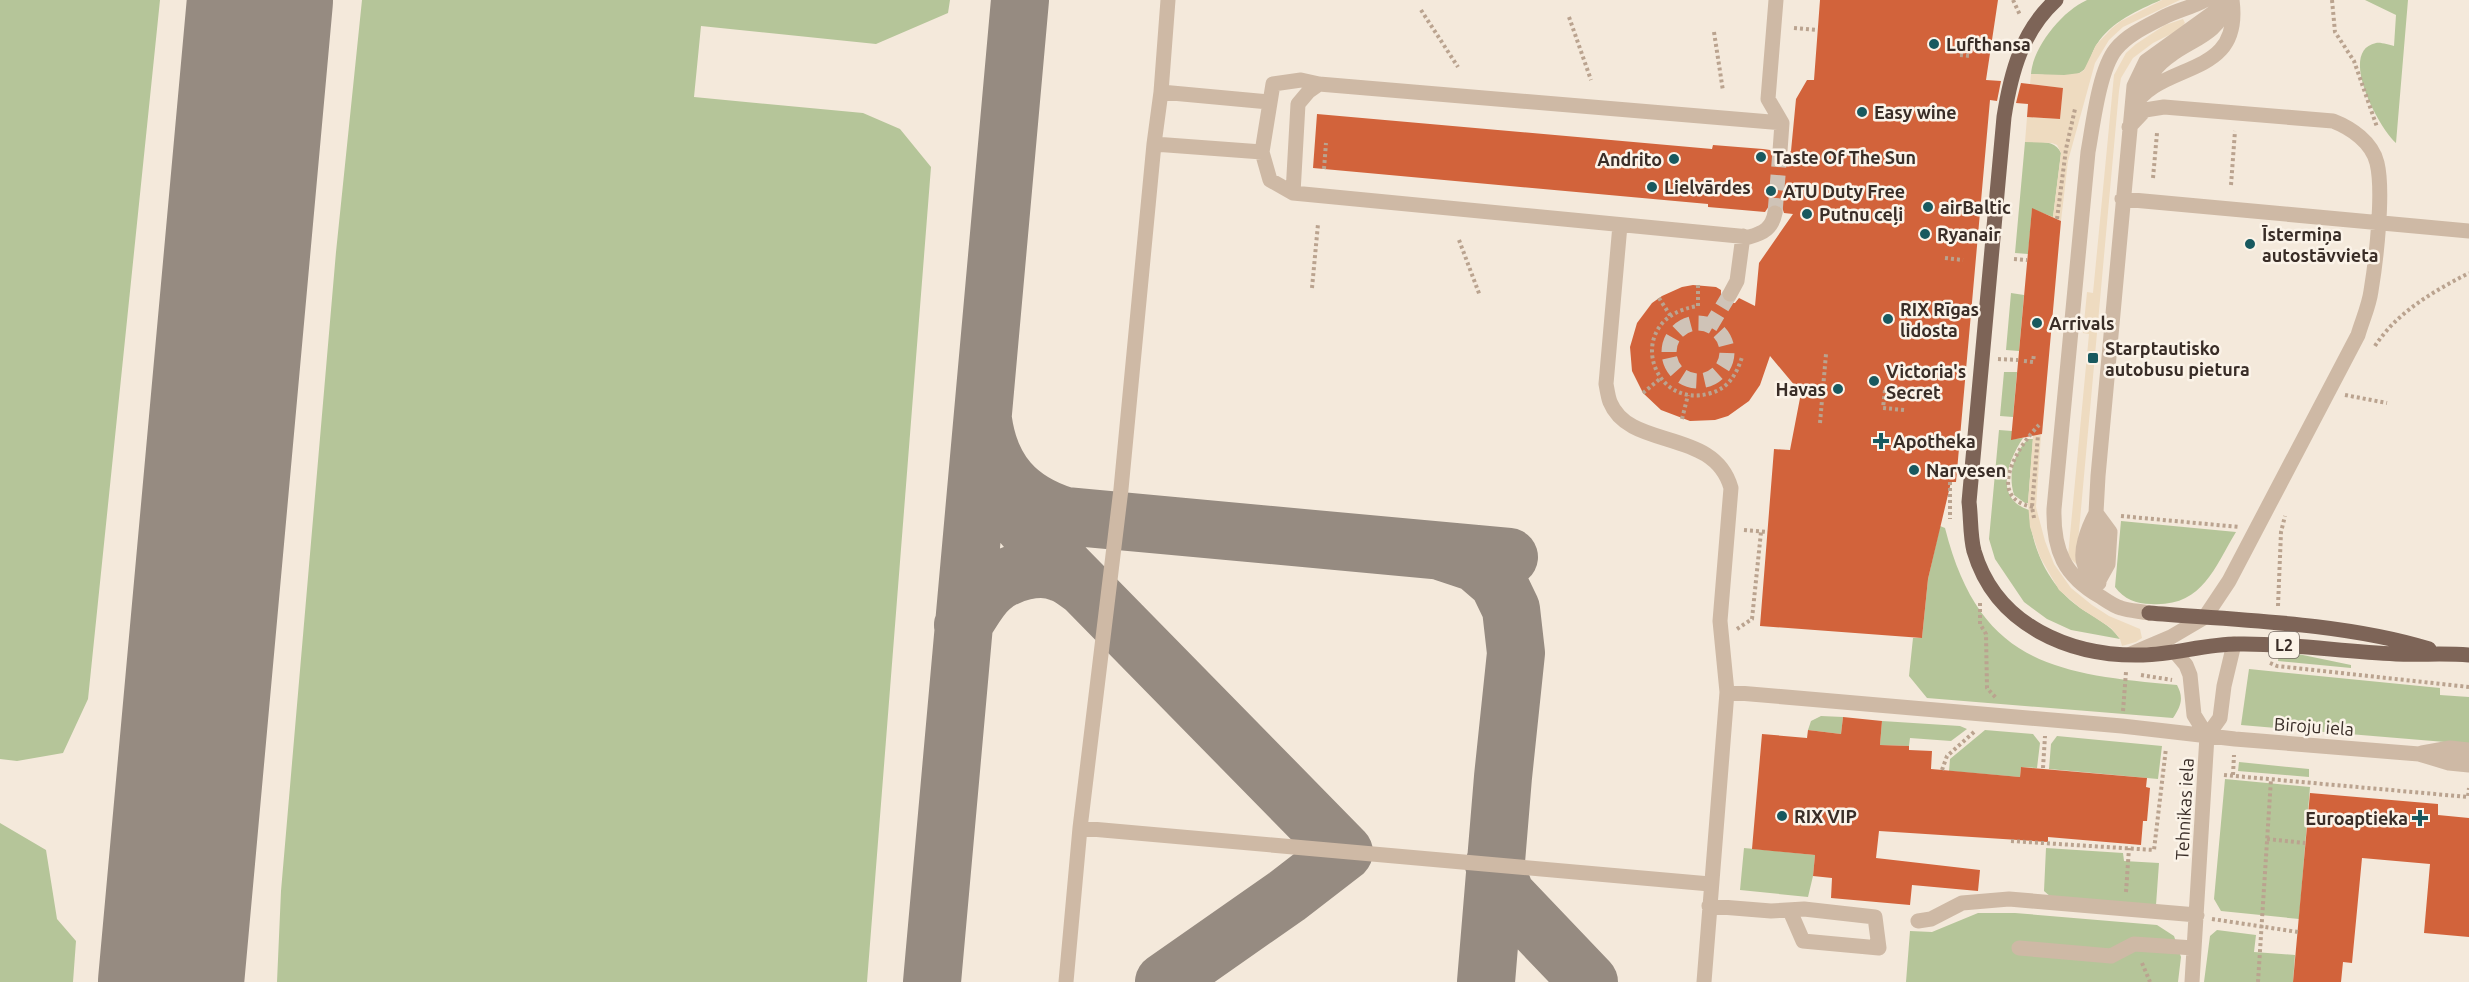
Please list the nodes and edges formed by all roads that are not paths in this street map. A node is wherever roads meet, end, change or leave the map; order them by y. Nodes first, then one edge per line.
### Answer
1 (1168, 0) edge
2 (1776, 0) edge
3 (2056, 0) edge
4 (2205, 0) edge
5 (2221, 0) edge
6 (2227, 0) edge
7 (2232, 0) edge
8 (1319, 84) junction
9 (1161, 92) junction
10 (1269, 102) junction
11 (2129, 120) junction
12 (1782, 123) junction
13 (1154, 144) junction
14 (1780, 151) tunnel mouth
15 (1262, 152) junction
16 (1293, 194) junction
17 (2122, 199) junction
18 (1775, 213) tunnel mouth
19 (2378, 221) junction
20 (1620, 225) junction
21 (2469, 231) edge
22 (1743, 236) junction
23 (1730, 294) tunnel mouth
24 (2096, 513) junction
25 (2098, 582) junction
26 (2121, 608) junction
27 (2149, 613) joint
28 (2205, 617) junction
29 (2234, 644) junction
30 (2175, 652) junction
31 (2441, 652) junction
32 (2128, 655) junction
33 (2469, 655) edge
34 (1726, 692) junction
35 (2207, 736) junction
36 (2469, 750) edge
37 (2419, 754) junction
38 (2469, 765) edge
39 (1080, 828) junction
40 (1710, 884) junction
41 (1709, 906) junction
42 (1790, 911) junction
43 (2197, 915) junction
44 (1918, 921) dead end
45 (2019, 948) dead end
46 (2194, 948) junction
47 (1066, 982) edge
48 (1704, 982) edge
49 (2192, 982) edge

1 - 9 lane
2 - 12 lane
3 - 32 main road
4 - 26 lane
5 - 11 lane
6 - 11 lane
7 - 11 lane
8 - 10 lane
8 - 12 lane
8 - 16 lane
9 - 10 lane
9 - 13 lane
10 - 15 lane
11 - 17 lane
11 - 19 lane
12 - 14 lane
13 - 15 lane
13 - 39 lane
15 - 16 lane
16 - 20 lane
17 - 19 lane
17 - 24 lane
18 - 22 lane
19 - 21 lane
19 - 28 lane
20 - 22 lane
20 - 34 lane
22 - 23 lane
24 - 25 lane
24 - 25 lane
25 - 26 lane
26 - 27 lane
27 - 28 main road
28 - 31 main road
28 - 32 lane
29 - 30 main road, L2
29 - 31 main road, L2
29 - 35 lane, Tehnikas iela
30 - 32 main road, L2
30 - 35 lane
31 - 33 main road, L2
34 - 35 lane, Biroju iela
34 - 40 lane
35 - 37 lane, Biroju iela
35 - 43 lane, Tehnikas iela
36 - 37 lane, Biroju iela
37 - 38 lane, Biroju iela
39 - 40 lane
39 - 47 lane
40 - 41 lane
41 - 42 lane
41 - 48 lane
42 - 42 lane
43 - 44 lane
43 - 46 lane, Tehnikas iela
45 - 46 lane
46 - 49 lane, Tehnikas iela

